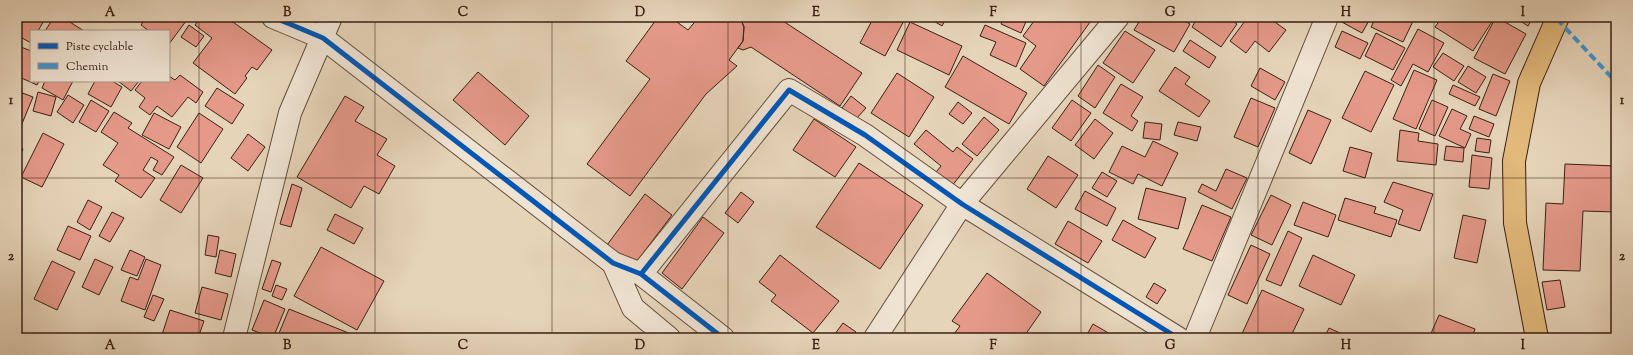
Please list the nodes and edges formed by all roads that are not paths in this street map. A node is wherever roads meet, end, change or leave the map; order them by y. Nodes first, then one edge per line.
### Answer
1 (272, 17) edge
2 (331, 17) edge
3 (1118, 17) edge
4 (1327, 17) edge
5 (1558, 17) edge
6 (322, 38) junction
7 (962, 204) junction
8 (613, 264) junction
9 (641, 274) junction
10 (234, 338) edge
11 (669, 338) edge
12 (723, 338) edge
13 (875, 338) edge
14 (1178, 338) edge
15 (1195, 338) edge
16 (1537, 338) edge

1 - 6 street
2 - 6 street
3 - 7 street
4 - 15 street
5 - 16 main road
6 - 8 street
6 - 10 street
7 - 9 street
7 - 13 street
7 - 14 street
8 - 9 street
8 - 11 street
9 - 12 street

